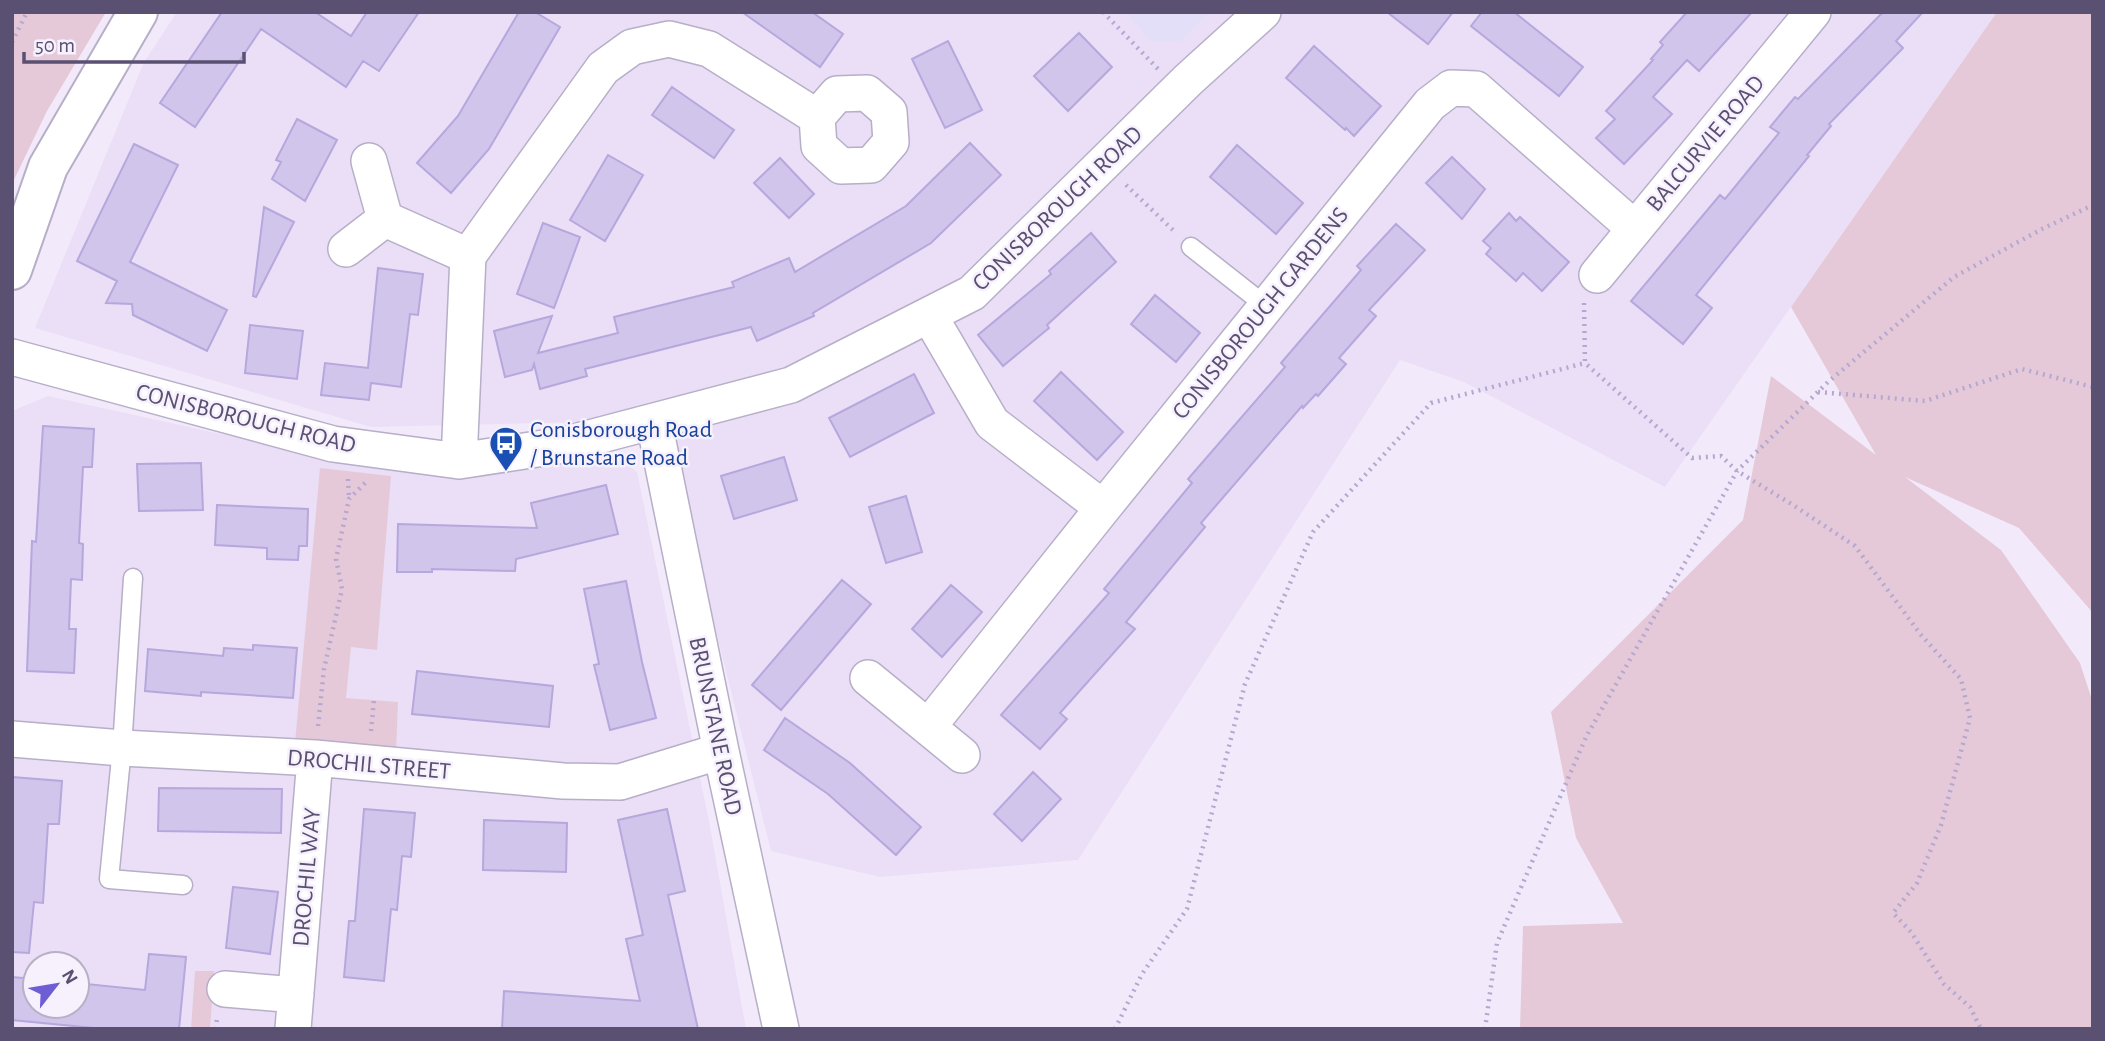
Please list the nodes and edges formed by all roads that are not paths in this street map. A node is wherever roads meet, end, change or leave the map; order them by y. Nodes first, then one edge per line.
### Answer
1 (138, 12) edge
2 (1263, 12) edge
3 (1813, 12) edge
4 (817, 117) dead end
5 (369, 161) dead end
6 (385, 219) junction
7 (1634, 228) junction
8 (1191, 247) road end
9 (346, 250) dead end
10 (467, 256) junction
11 (14, 260) edge
12 (1597, 275) road end
13 (1266, 306) junction
14 (929, 315) junction
15 (12, 357) edge
16 (654, 422) junction
17 (459, 461) junction
18 (1103, 508) junction
19 (133, 578) dead end
20 (868, 678) dead end
21 (928, 727) junction
22 (12, 739) edge
23 (122, 748) junction
24 (721, 751) junction
25 (962, 755) dead end
26 (315, 758) junction
27 (183, 885) dead end
28 (225, 989) dead end
29 (295, 1012) edge
30 (781, 1029) edge

1 - 11 street
2 - 14 street, CONISBOROUGH ROAD
3 - 7 street, BALCURVIE ROAD
4 - 10 street
5 - 6 street
6 - 9 street
6 - 10 street
7 - 12 street, BALCURVIE ROAD
7 - 13 street, CONISBOROUGH GARDENS
8 - 13 lane
10 - 17 street
13 - 18 street, CONISBOROUGH GARDENS
14 - 16 street, CONISBOROUGH ROAD
14 - 18 street
15 - 17 street, CONISBOROUGH ROAD
16 - 17 street, CONISBOROUGH ROAD
16 - 24 street, BRUNSTANE ROAD
18 - 21 street, CONISBOROUGH GARDENS
19 - 23 lane
20 - 21 street
21 - 25 street
22 - 23 street, DROCHIL STREET
23 - 26 street, DROCHIL STREET
23 - 27 lane
24 - 26 street, DROCHIL STREET
24 - 30 street, BRUNSTANE ROAD
26 - 29 street, DROCHIL WAY
28 - 29 street, DROCHIL WAY

